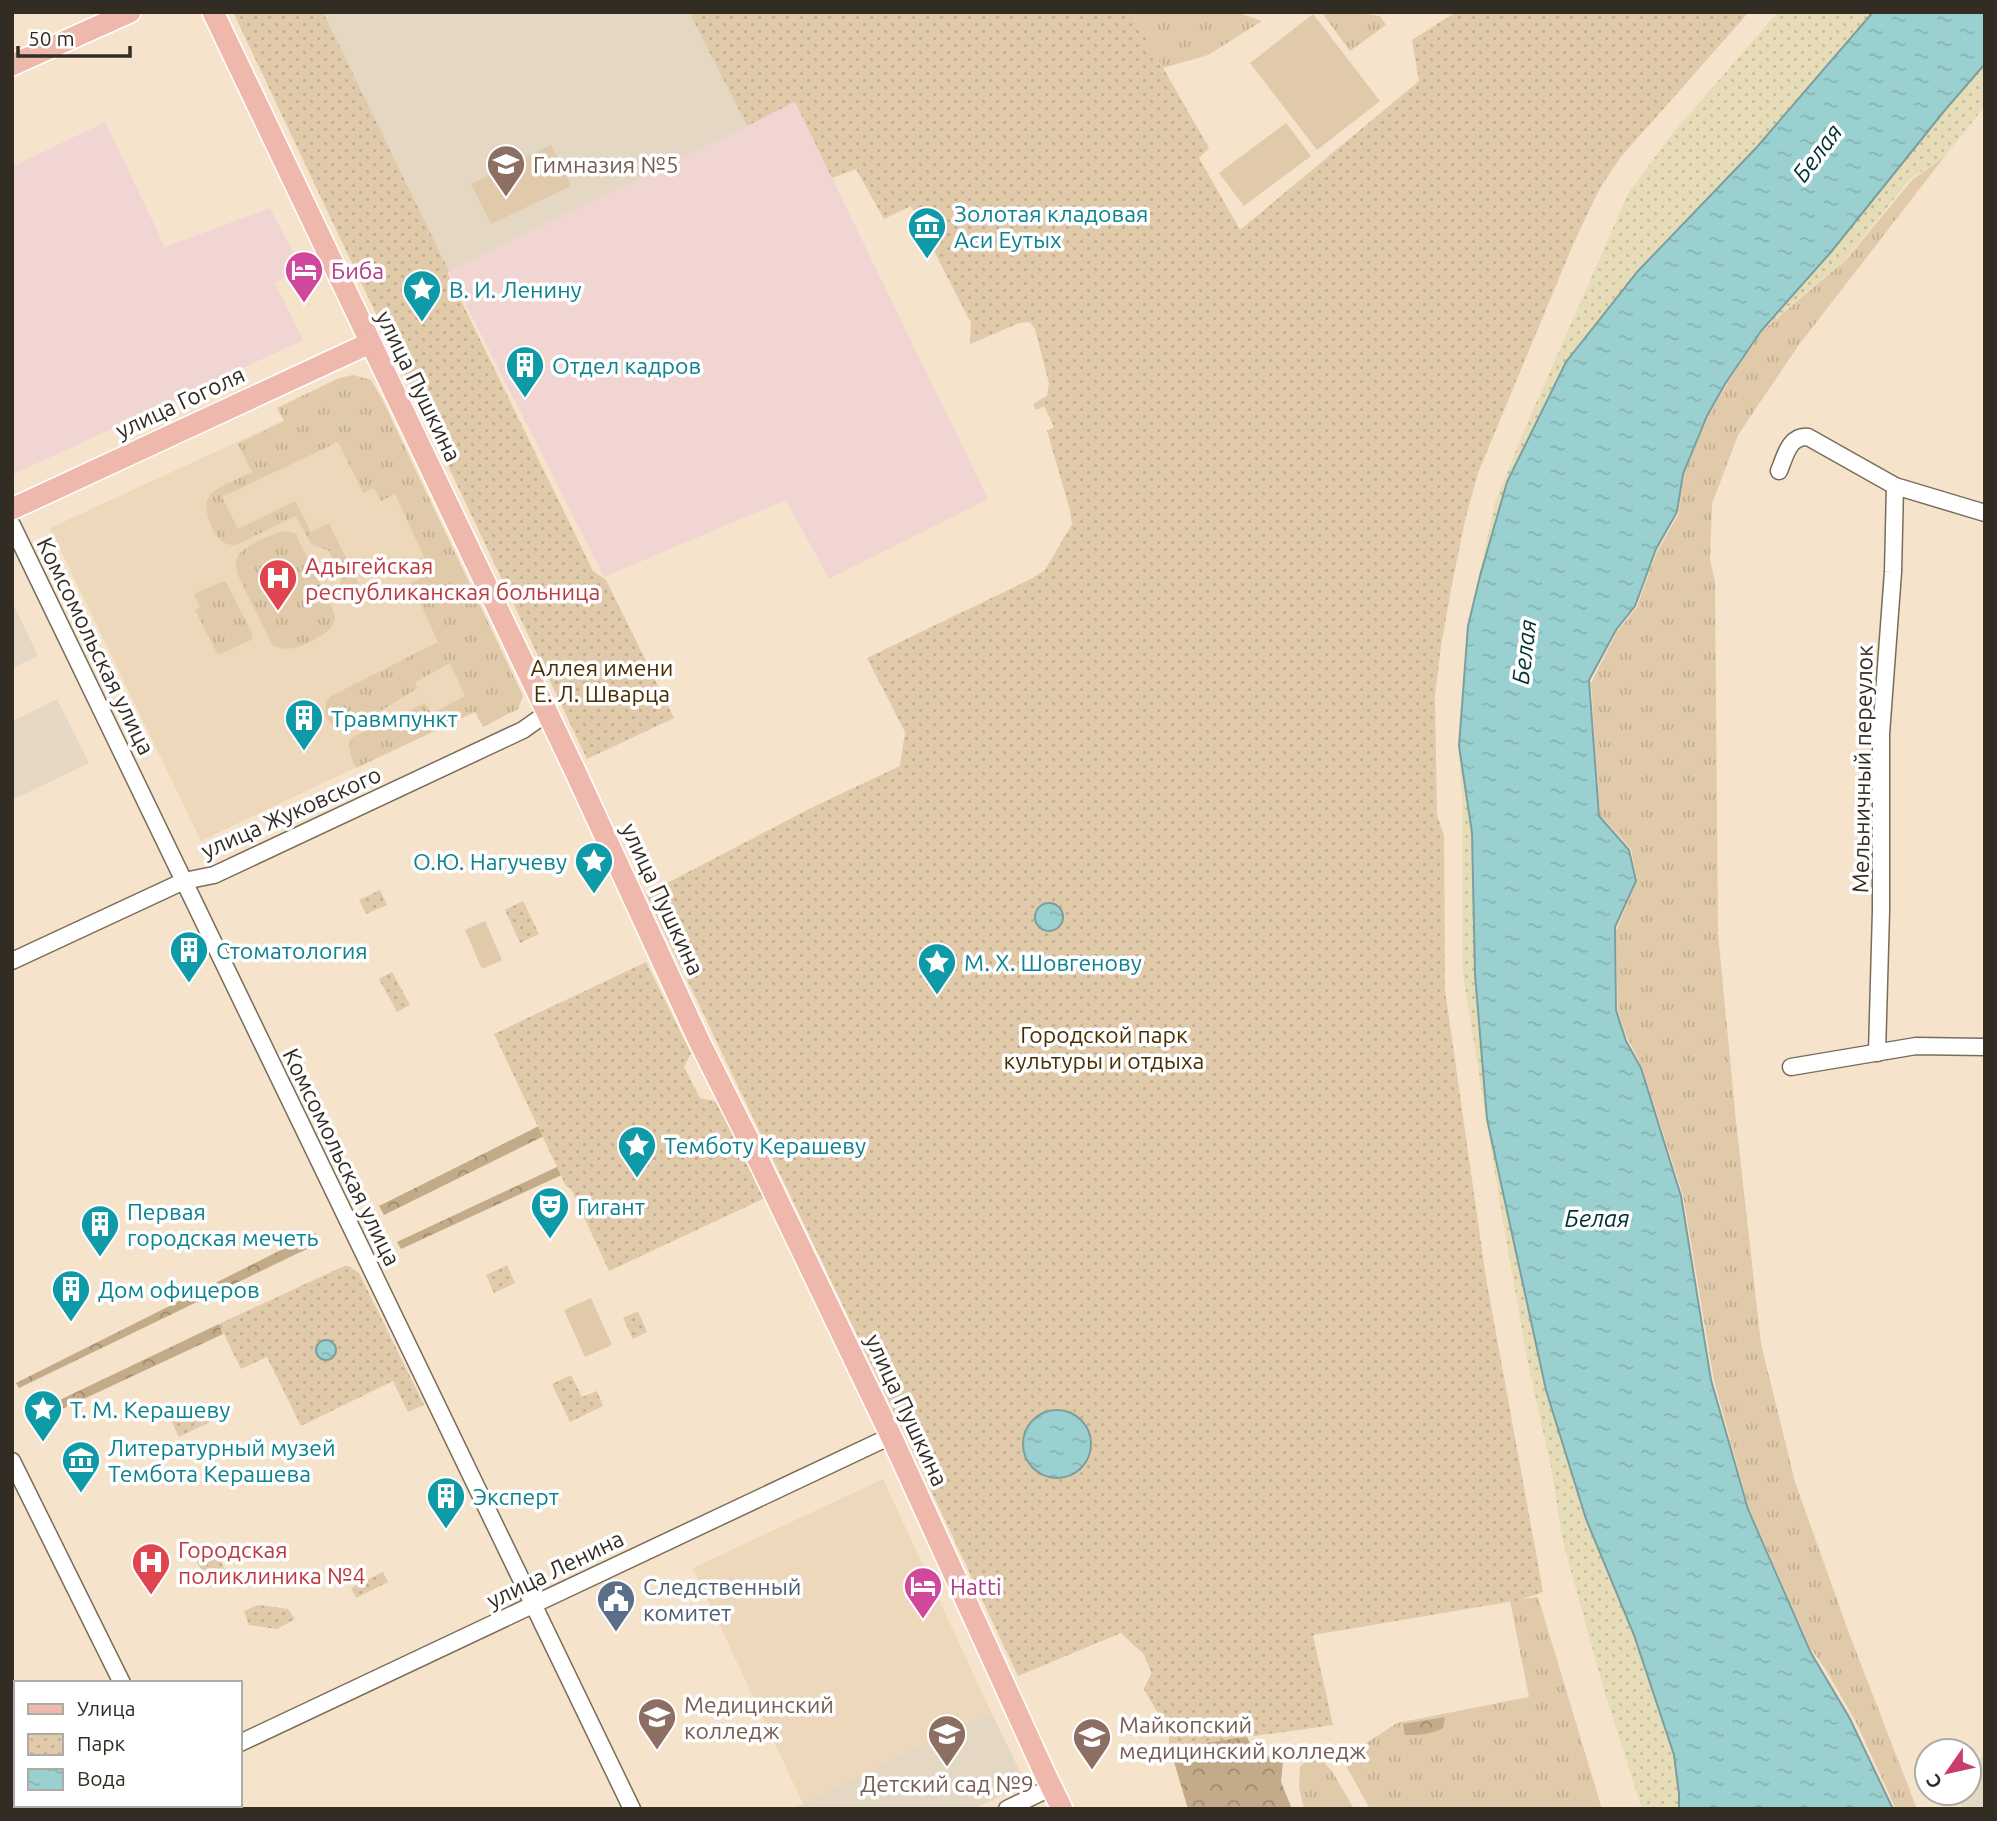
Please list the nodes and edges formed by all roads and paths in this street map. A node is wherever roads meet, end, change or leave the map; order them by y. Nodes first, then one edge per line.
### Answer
1 (130, 12) edge
2 (213, 12) edge
3 (12, 65) edge
4 (370, 342) junction
5 (1779, 471) dead end
6 (1895, 486) junction
7 (12, 509) edge
8 (1985, 513) edge
9 (12, 525) edge
10 (547, 713) junction
11 (184, 881) junction
12 (12, 961) edge
13 (1985, 1047) edge
14 (1877, 1052) junction
15 (1791, 1067) dead end
16 (891, 1436) junction
17 (12, 1461) edge
18 (533, 1605) junction
19 (121, 1681) edge
20 (242, 1742) edge
21 (1052, 1787) junction
22 (632, 1809) edge
23 (1007, 1809) edge
24 (1062, 1809) edge

1 - 3 main road
2 - 4 main road, улица Пушкина
4 - 7 main road, улица Гоголя
4 - 10 main road, улица Пушкина
5 - 6 street
6 - 8 street
6 - 14 street, Мельничный переулок
9 - 11 street, Комсомольская улица
10 - 11 street, улица Жуковского
10 - 16 main road, улица Пушкина
11 - 12 street, улица Жуковского
11 - 18 street, Комсомольская улица
13 - 14 street
14 - 15 street
16 - 18 street, улица Ленина
16 - 21 main road, улица Пушкина
17 - 19 street
18 - 20 street, улица Ленина
18 - 22 street, Комсомольская улица
21 - 23 street
21 - 24 main road, улица Пушкина

